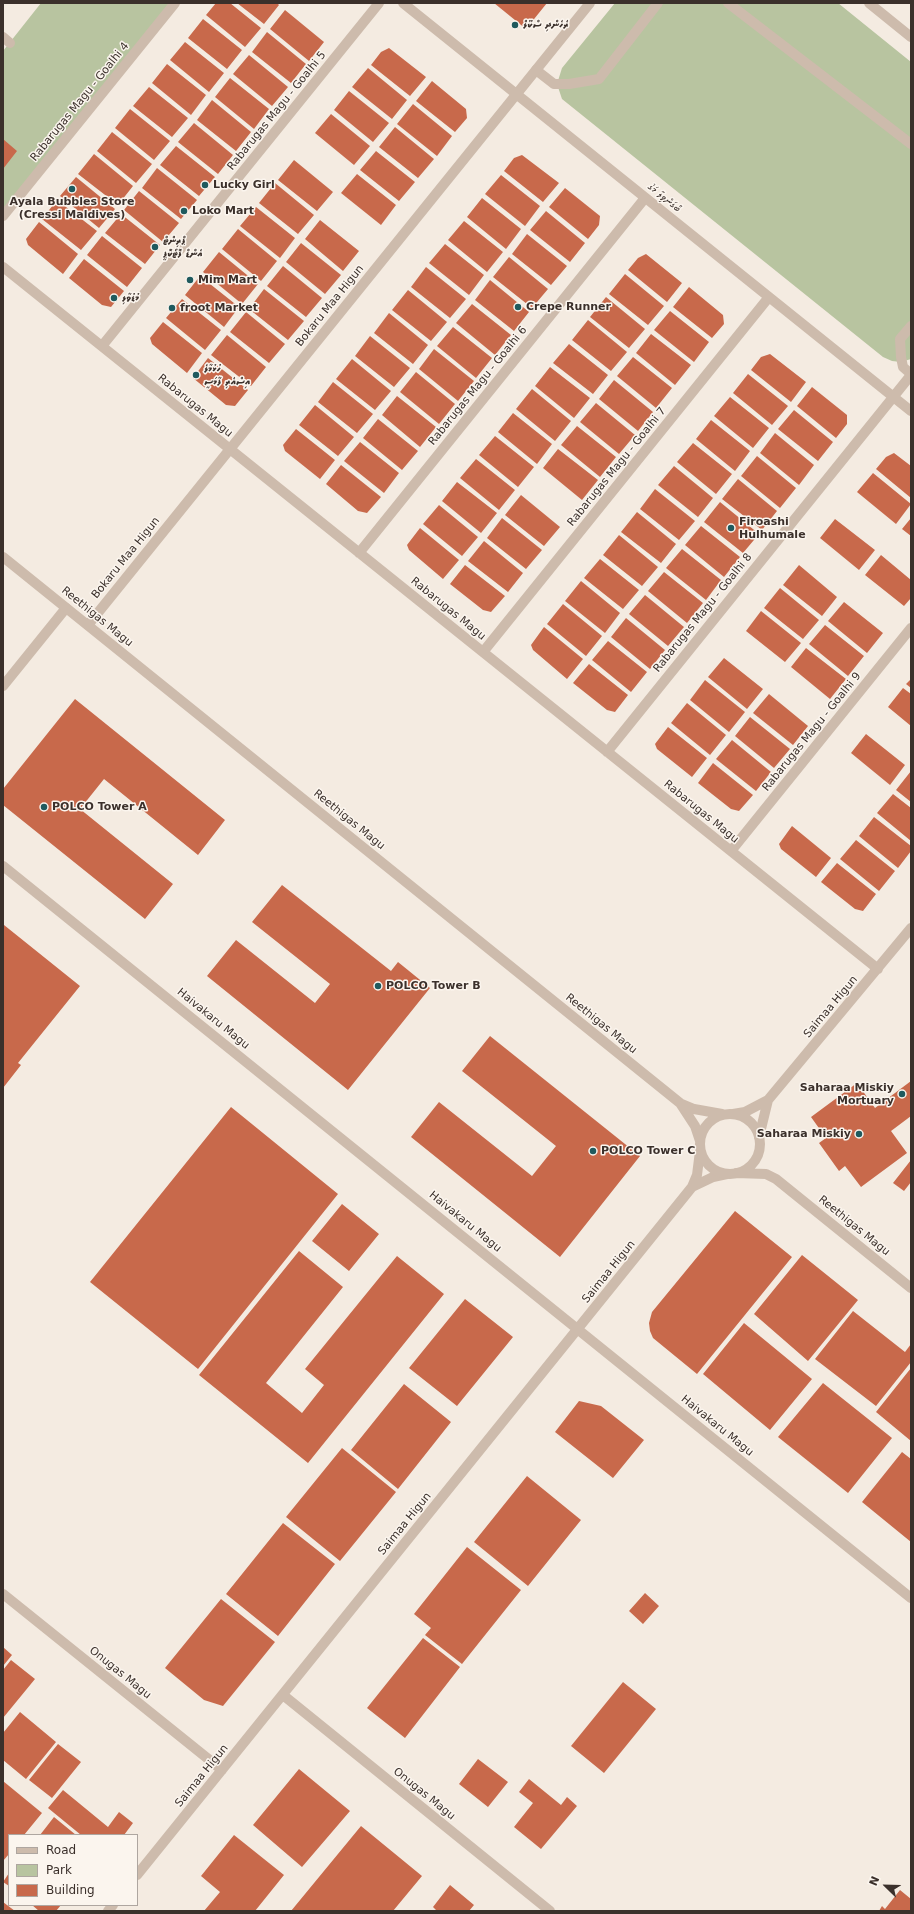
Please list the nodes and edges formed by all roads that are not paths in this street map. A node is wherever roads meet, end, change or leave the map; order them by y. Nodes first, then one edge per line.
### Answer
1 (175, 3) edge
2 (379, 3) edge
3 (403, 3) edge
4 (590, 3) edge
5 (658, 3) edge
6 (728, 3) edge
7 (869, 3) edge
8 (911, 37) edge
9 (536, 70) junction
10 (517, 94) junction
11 (911, 144) edge
12 (645, 198) junction
13 (3, 216) edge
14 (3, 267) edge
15 (769, 297) junction
16 (911, 326) edge
17 (102, 346) junction
18 (911, 374) edge
19 (893, 397) junction
20 (911, 411) edge
21 (230, 449) junction
22 (359, 552) junction
23 (3, 557) edge
24 (66, 608) junction
25 (88, 625) junction
26 (911, 628) edge
27 (483, 652) junction
28 (3, 686) edge
29 (607, 752) junction
30 (731, 851) junction
31 (3, 866) edge
32 (911, 928) edge
33 (878, 969) junction
34 (768, 1100) junction
35 (680, 1104) junction
36 (728, 1114) junction
37 (759, 1137) junction
38 (700, 1146) junction
39 (732, 1174) junction
40 (692, 1188) junction
41 (911, 1288) edge
42 (578, 1329) junction
43 (3, 1594) edge
44 (911, 1598) edge
45 (282, 1695) junction
46 (222, 1770) junction
47 (138, 1874) edge
48 (550, 1911) edge

1 - 13 street, Rabarugas Magu - Goalhi 4
2 - 17 street, Rabarugas Magu - Goalhi 5
3 - 10 street, ބޯގަންވިލާ މަގު
4 - 9 street, Bokaru Maa Higun
5 - 9 street
6 - 11 street
7 - 8 street
9 - 10 street, Bokaru Maa Higun
10 - 12 street, ބޯގަންވިލާ މަގު
10 - 21 street, Bokaru Maa Higun
12 - 15 street, ބޯގަންވިލާ މަގު
12 - 22 street, Rabarugas Magu - Goalhi 6
14 - 17 street, Rabarugas Magu
15 - 19 street, ބޯގަންވިލާ މަގު
15 - 27 street, Rabarugas Magu - Goalhi 7
16 - 18 street
17 - 21 street, Rabarugas Magu
18 - 19 street, Rabarugas Magu - Goalhi 8
19 - 20 street, ބޯގަންވިލާ މަގު
19 - 29 street, Rabarugas Magu - Goalhi 8
21 - 22 street, Rabarugas Magu
21 - 25 street, Bokaru Maa Higun
22 - 27 street, Rabarugas Magu
23 - 24 street, Reethigas Magu
24 - 25 street, Reethigas Magu
24 - 28 street
25 - 35 street, Reethigas Magu
26 - 30 street, Rabarugas Magu - Goalhi 9
27 - 29 street, Rabarugas Magu
29 - 30 street, Rabarugas Magu
30 - 33 street, Rabarugas Magu
31 - 42 street, Haivakaru Magu
32 - 33 street, Saimaa Higun
33 - 34 street, Saimaa Higun
34 - 36 street, Saimaa Higun
34 - 37 street, Saimaa Higun
35 - 36 street, Reethigas Magu
35 - 38 street, Reethigas Magu
36 - 37 street
36 - 38 street
37 - 39 street
38 - 39 street
38 - 40 street, Saimaa Higun
39 - 40 street, Saimaa Higun
39 - 41 street, Reethigas Magu
40 - 42 street, Saimaa Higun
42 - 44 street, Haivakaru Magu
42 - 45 street, Saimaa Higun
43 - 46 street, Onugas Magu
45 - 46 street, Saimaa Higun
45 - 48 street, Onugas Magu
46 - 47 street, Saimaa Higun

